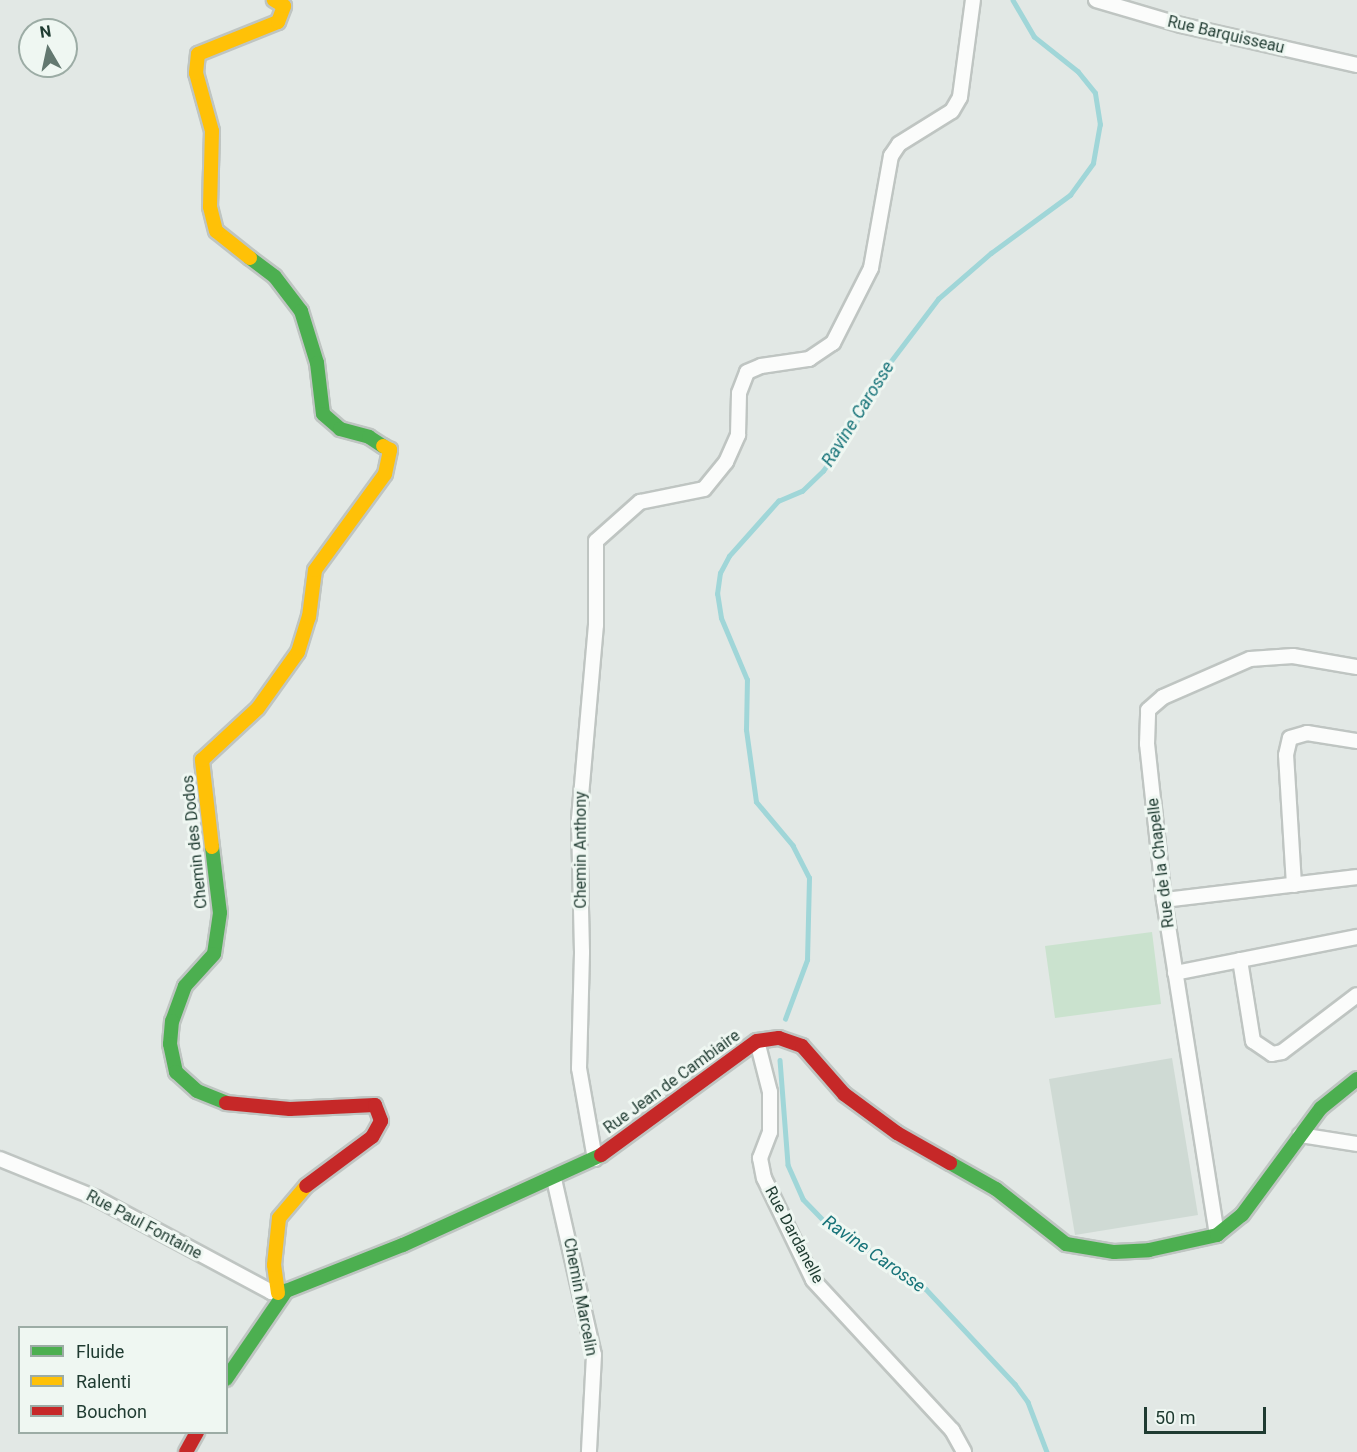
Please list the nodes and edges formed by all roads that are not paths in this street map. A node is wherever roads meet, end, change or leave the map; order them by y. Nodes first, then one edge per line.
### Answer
1 (274, 0) edge
2 (974, 0) edge
3 (1095, 0) edge
4 (1357, 65) edge
5 (1357, 667) edge
6 (1357, 741) edge
7 (1357, 877) edge
8 (1294, 885) junction
9 (1164, 900) junction
10 (1357, 937) edge
11 (1240, 960) junction
12 (1175, 973) junction
13 (1357, 995) edge
14 (757, 1041) junction
15 (1357, 1079) edge
16 (1300, 1135) junction
17 (1357, 1144) edge
18 (0, 1159) edge
19 (595, 1159) junction
20 (554, 1179) junction
21 (1217, 1235) junction
22 (282, 1292) junction
23 (228, 1375) edge
24 (196, 1434) edge
25 (186, 1452) edge
26 (589, 1452) edge
27 (964, 1452) edge

1 - 22 street, Chemin des Dodos
2 - 19 street, Chemin Anthony
3 - 4 street, Rue Barquisseau
5 - 9 street, Rue de la Chapelle
6 - 8 street
7 - 8 street
8 - 9 street
9 - 12 street, Rue de la Chapelle
10 - 11 street
11 - 12 street
11 - 13 street
12 - 21 street, Rue de la Chapelle
14 - 19 street, Rue Jean de Cambiaire
14 - 21 street, Rue Jean de Cambiaire
14 - 27 street, Rue Dardanelle
15 - 16 street, Rue Jean de Cambiaire
16 - 17 street
16 - 21 street, Rue Jean de Cambiaire
18 - 22 street, Rue Paul Fontaine
19 - 20 street, Rue Jean de Cambiaire
20 - 22 street, Rue Jean de Cambiaire
20 - 26 street, Chemin Marcelin
22 - 23 street
24 - 25 street

